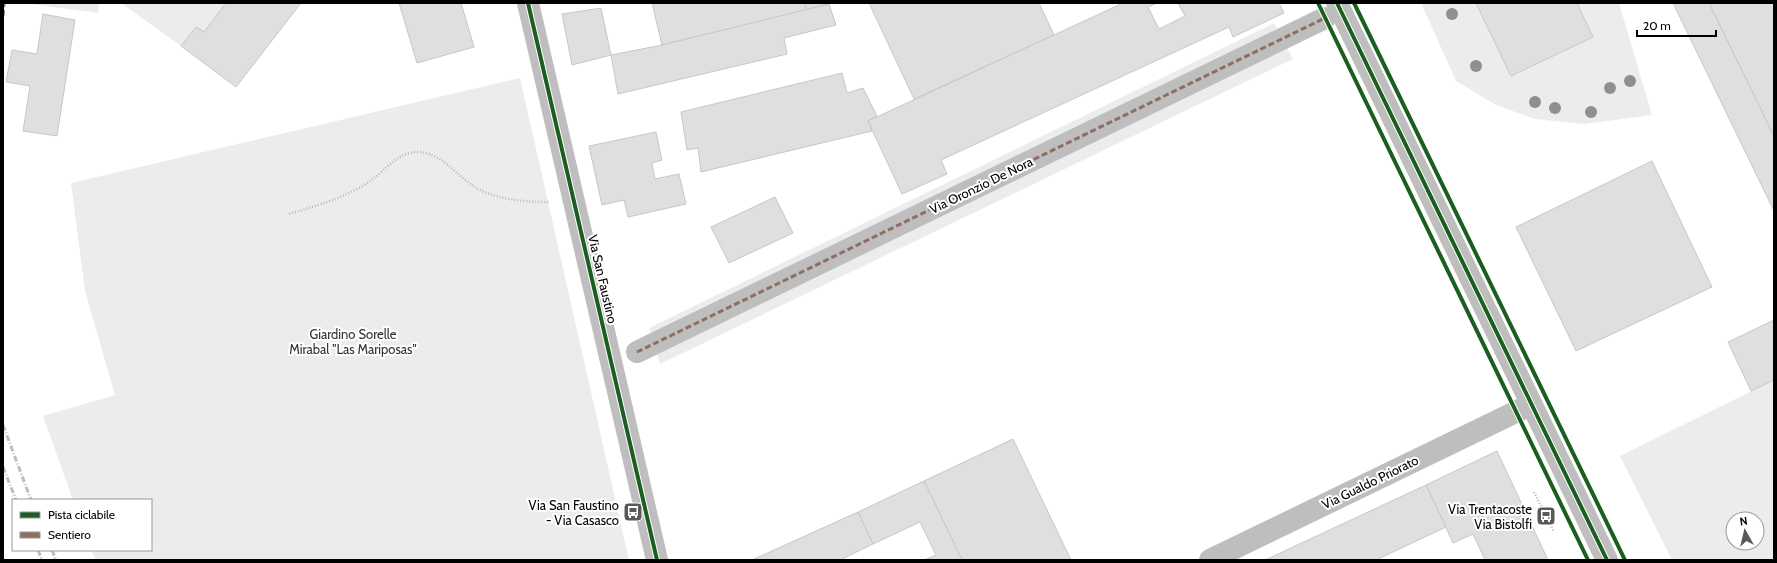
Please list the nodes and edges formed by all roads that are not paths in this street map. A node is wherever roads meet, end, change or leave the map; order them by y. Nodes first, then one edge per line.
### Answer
1 (528, 3) edge
2 (1331, 10) edge
3 (638, 352) dead end
4 (1530, 405) junction
5 (658, 560) edge
6 (1210, 560) edge
7 (1607, 560) edge

1 - 5 street, Via San Faustino
2 - 3 street, Via Oronzio De Nora
2 - 4 street
4 - 6 street, Via Gualdo Priorato
4 - 7 street

